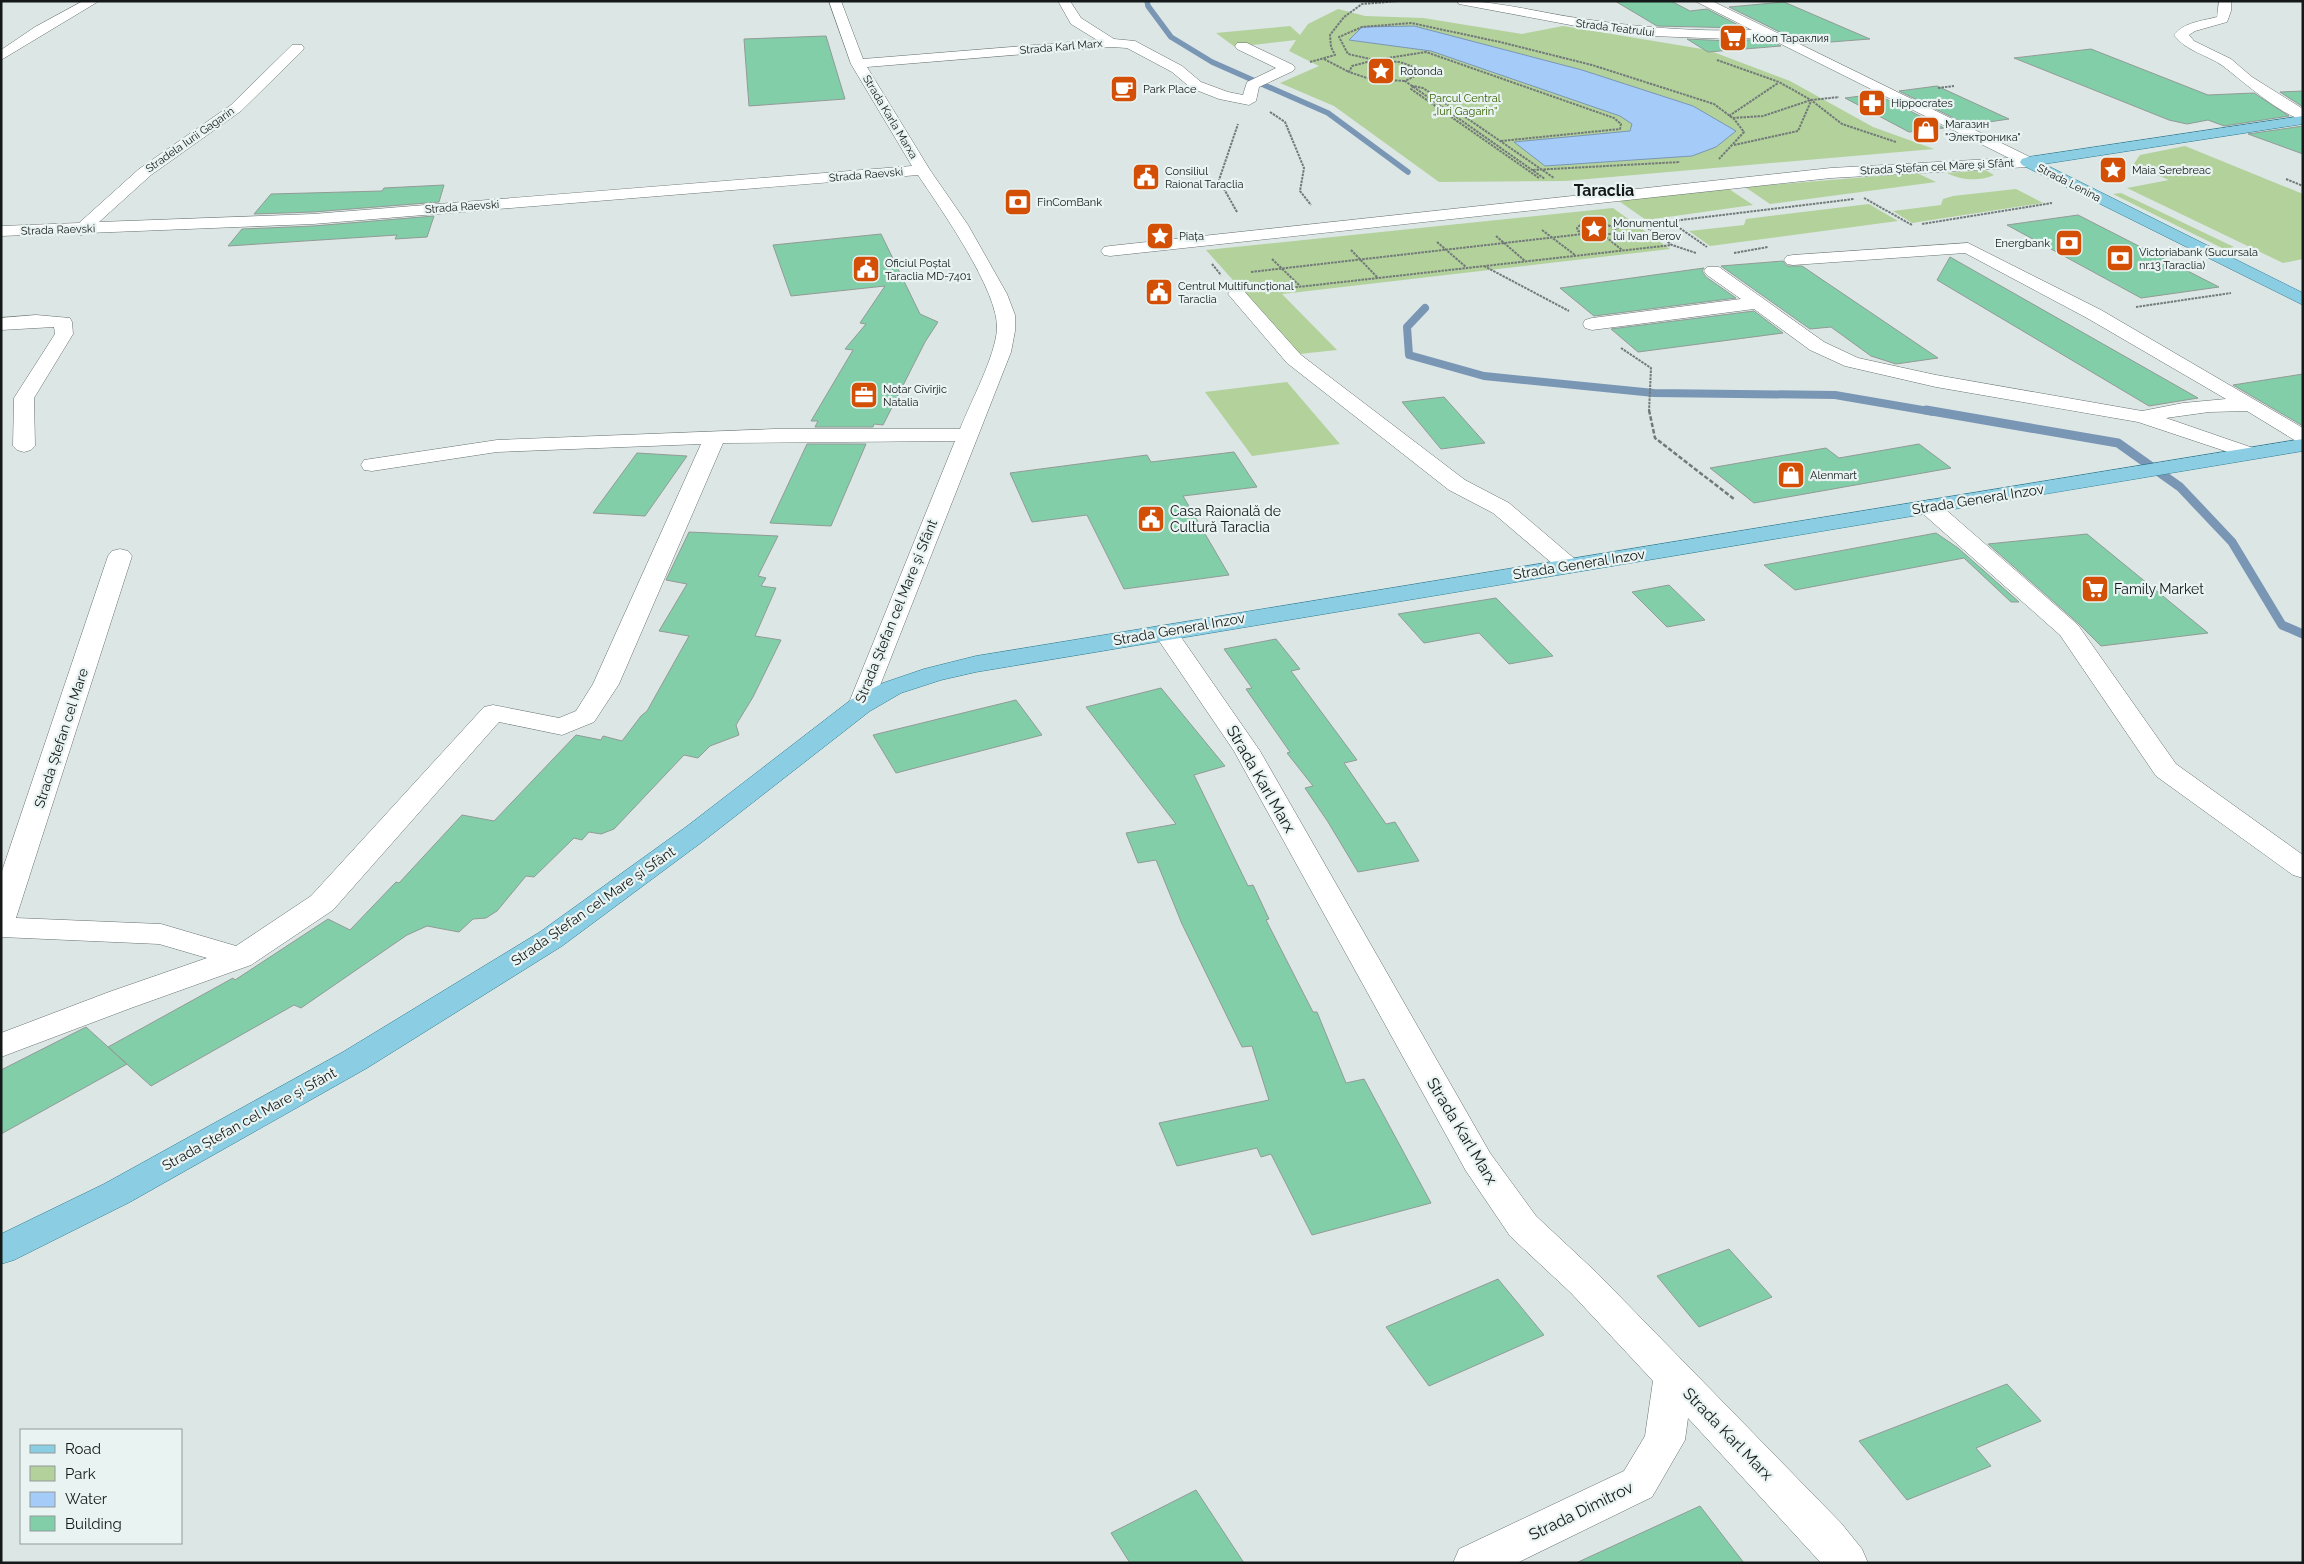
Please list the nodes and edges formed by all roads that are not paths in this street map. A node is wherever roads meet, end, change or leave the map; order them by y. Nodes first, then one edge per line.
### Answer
1 (93, 1) edge
2 (836, 1) edge
3 (1064, 1) edge
4 (1463, 1) edge
5 (1701, 1) edge
6 (2225, 1) edge
7 (1768, 32) junction
8 (1111, 43) junction
9 (1242, 46) dead end
10 (297, 48) dead end
11 (1, 56) edge
12 (858, 64) junction
13 (2303, 116) edge
14 (2303, 120) edge
15 (2028, 162) junction
16 (922, 170) junction
17 (960, 225) joint
18 (81, 230) junction
19 (1, 232) edge
20 (1110, 251) dead end
21 (1793, 260) dead end
22 (1713, 271) dead end
23 (1237, 294) road end
24 (2303, 300) edge
25 (1756, 303) junction
26 (1, 324) edge
27 (1592, 324) dead end
28 (24, 398) junction
29 (1, 403) edge
30 (2251, 406) junction
31 (2142, 417) junction
32 (967, 435) junction
33 (715, 437) junction
34 (2303, 437) edge
35 (2303, 445) edge
36 (24, 446) dead end
37 (2249, 454) junction
38 (372, 464) dead end
39 (1929, 507) junction
40 (120, 556) dead end
41 (1568, 565) junction
42 (1165, 632) junction
43 (861, 705) junction
44 (2303, 869) edge
45 (1, 919) edge
46 (1, 927) edge
47 (240, 958) junction
48 (1, 1046) edge
49 (1, 1250) edge
50 (1672, 1376) junction
51 (1474, 1563) edge
52 (1847, 1563) edge

1 - 11 street
2 - 12 street, Strada Karla Marxa
3 - 8 street
4 - 7 street, Strada Teatrului
5 - 7 street, Strada Lenina
6 - 13 street
7 - 15 street, Strada Lenina
8 - 9 street, Strada Karl Marx
8 - 12 street, Strada Karl Marx
10 - 18 street, Stradela Iurii Gagarin
12 - 16 street, Strada Karla Marxa
14 - 15 main road, Strada Ștefan cel Mare și Sfânt
15 - 20 street, Strada Ștefan cel Mare și Sfânt
15 - 24 main road, Strada Lenina
16 - 17 street, Strada Karla Marxa
16 - 18 street, Strada Raevski
17 - 32 street, Strada Ștefan cel Mare și Sfânt
18 - 19 street, Strada Raevski
21 - 30 street
22 - 25 street
23 - 41 street
25 - 27 street
25 - 31 street
26 - 28 street
28 - 29 street
28 - 36 street
30 - 31 street
30 - 34 street
31 - 37 street
32 - 33 street
32 - 43 street, Strada Ștefan cel Mare și Sfânt
33 - 38 street
33 - 47 street
35 - 37 main road, Strada General Inzov
37 - 39 main road, Strada General Inzov
39 - 41 main road, Strada General Inzov
39 - 44 street
40 - 45 street, Strada Ștefan cel Mare
41 - 42 main road, Strada General Inzov
42 - 43 main road, Strada General Inzov
42 - 50 street, Strada Karl Marx
43 - 49 main road, Strada Ștefan cel Mare și Sfânt
46 - 47 street
47 - 48 street
50 - 51 street, Strada Dimitrov
50 - 52 street, Strada Karl Marx

